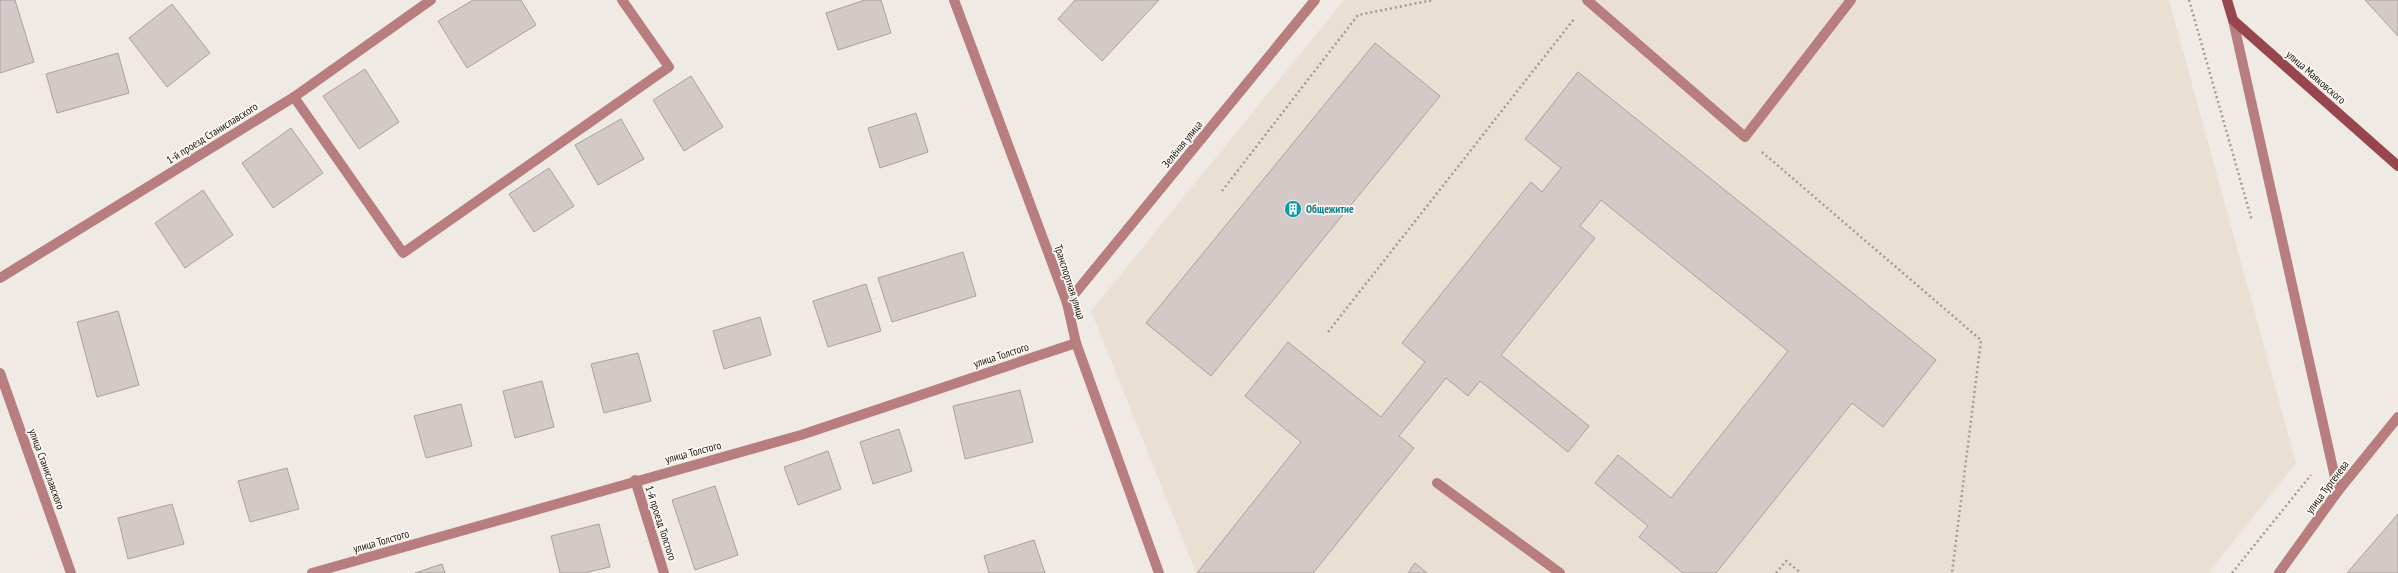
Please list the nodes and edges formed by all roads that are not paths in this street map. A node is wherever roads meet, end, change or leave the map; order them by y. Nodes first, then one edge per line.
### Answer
1 (431, 0) edge
2 (622, 0) edge
3 (954, 0) edge
4 (1315, 0) edge
5 (1851, 0) edge
6 (2227, 0) edge
7 (1588, 1) edge
8 (2232, 20) junction
9 (294, 96) junction
10 (2398, 166) edge
11 (0, 278) edge
12 (1067, 303) junction
13 (1076, 343) junction
14 (0, 373) edge
15 (2398, 417) edge
16 (635, 480) junction
17 (1437, 483) dead end
18 (2338, 491) junction
19 (71, 573) edge
20 (312, 573) edge
21 (664, 573) edge
22 (1159, 573) edge
23 (1560, 573) edge
24 (2279, 573) edge

1 - 9 street, 1-й проезд Станиславского
2 - 9 street
3 - 12 street, Транспортная улица
4 - 12 street, Зелёная улица
5 - 7 street
6 - 8 street
8 - 10 street, улица Маяковского
8 - 18 street
9 - 11 street, 1-й проезд Станиславского
12 - 13 street, Транспортная улица
13 - 16 street, улица Толстого
13 - 22 street, Транспортная улица
14 - 19 street, улица Станиславского
15 - 18 street, улица Тургенева
16 - 20 street, улица Толстого
16 - 21 street, 1-й проезд Толстого
17 - 23 street
18 - 24 street, улица Тургенева

